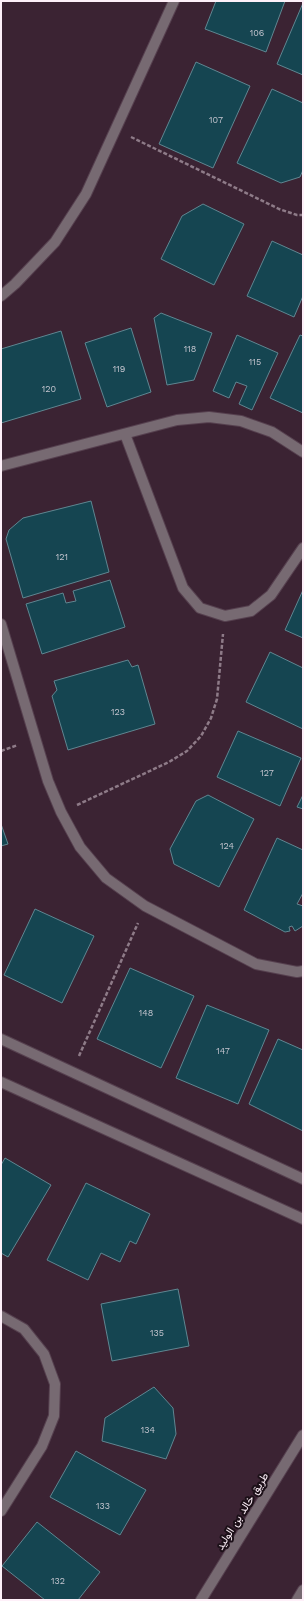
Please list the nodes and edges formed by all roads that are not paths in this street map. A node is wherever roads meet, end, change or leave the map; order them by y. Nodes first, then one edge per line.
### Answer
1 (174, 1) edge
2 (1, 296) edge
3 (125, 434) junction
4 (303, 452) edge
5 (1, 466) edge
6 (303, 548) edge
7 (1, 624) edge
8 (303, 971) edge
9 (1, 1039) edge
10 (1, 1082) edge
11 (303, 1179) edge
12 (303, 1219) edge
13 (1, 1316) edge
14 (303, 1435) edge
15 (1, 1510) edge
16 (303, 1590) edge
17 (201, 1600) edge
18 (297, 1600) edge

1 - 2 street
3 - 4 street
3 - 5 street
3 - 6 street
7 - 8 street
9 - 11 street
10 - 12 street
13 - 15 street
14 - 17 street, طريق خالد بن الوليد
16 - 18 street

